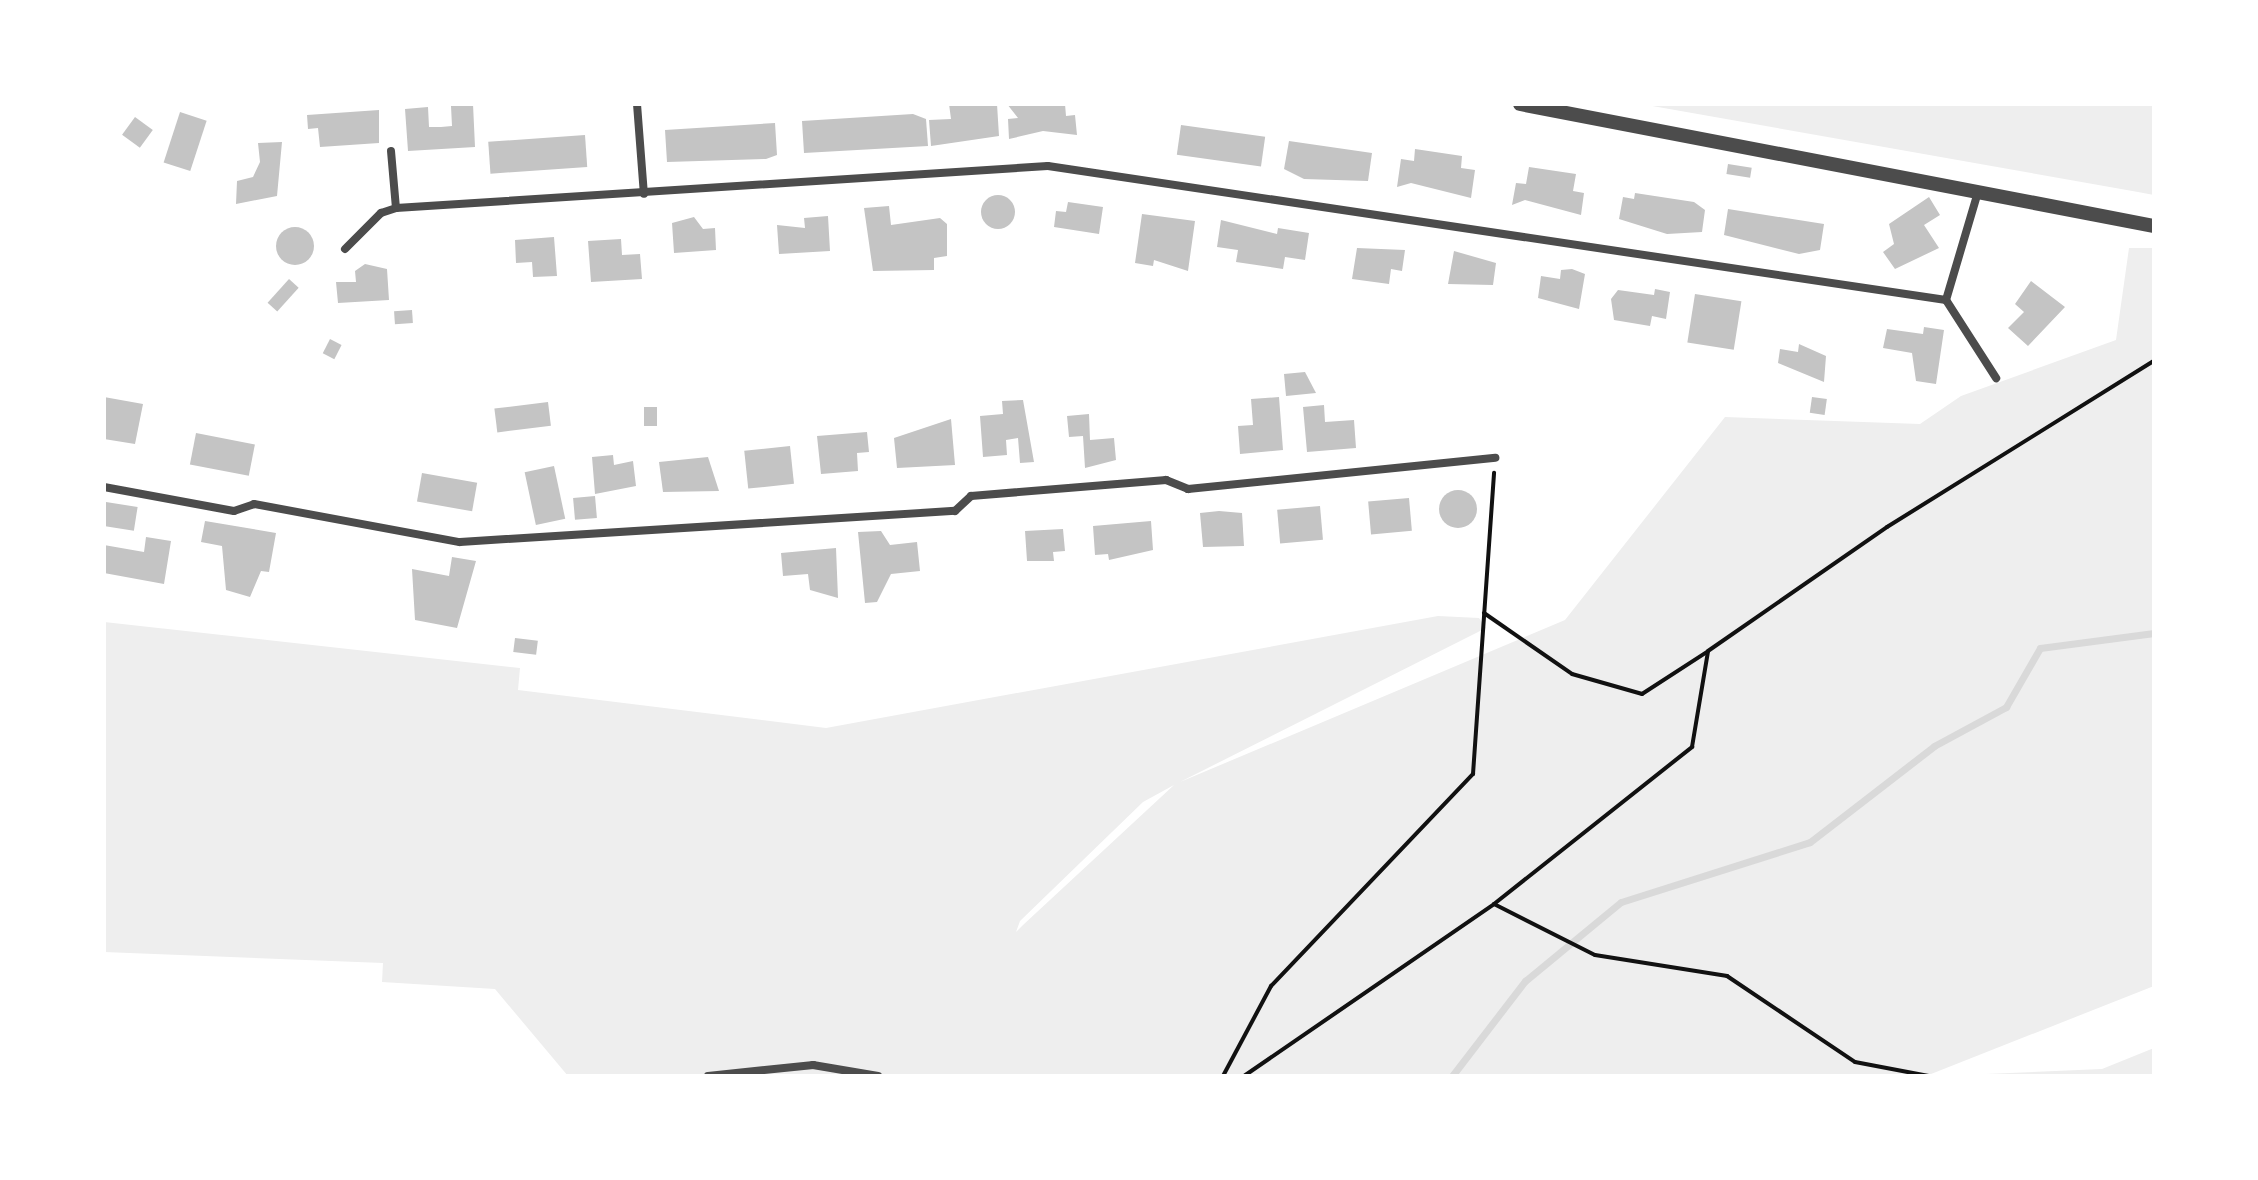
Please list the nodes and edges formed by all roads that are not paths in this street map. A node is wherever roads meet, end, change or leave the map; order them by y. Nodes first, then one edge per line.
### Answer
1 (637, 104) edge
2 (1520, 104) edge
3 (391, 151) dead end
4 (1978, 192) junction
5 (644, 194) junction
6 (396, 208) junction
7 (2154, 226) edge
8 (345, 249) dead end
9 (1946, 300) junction
10 (1996, 378) dead end
11 (1495, 458) road end
12 (104, 487) edge
13 (708, 1076) edge
14 (878, 1076) edge

1 - 5 street
2 - 4 street
3 - 6 street
4 - 7 street
4 - 9 street
5 - 6 street
5 - 9 street
6 - 8 street
9 - 10 street
11 - 12 street
13 - 14 street

